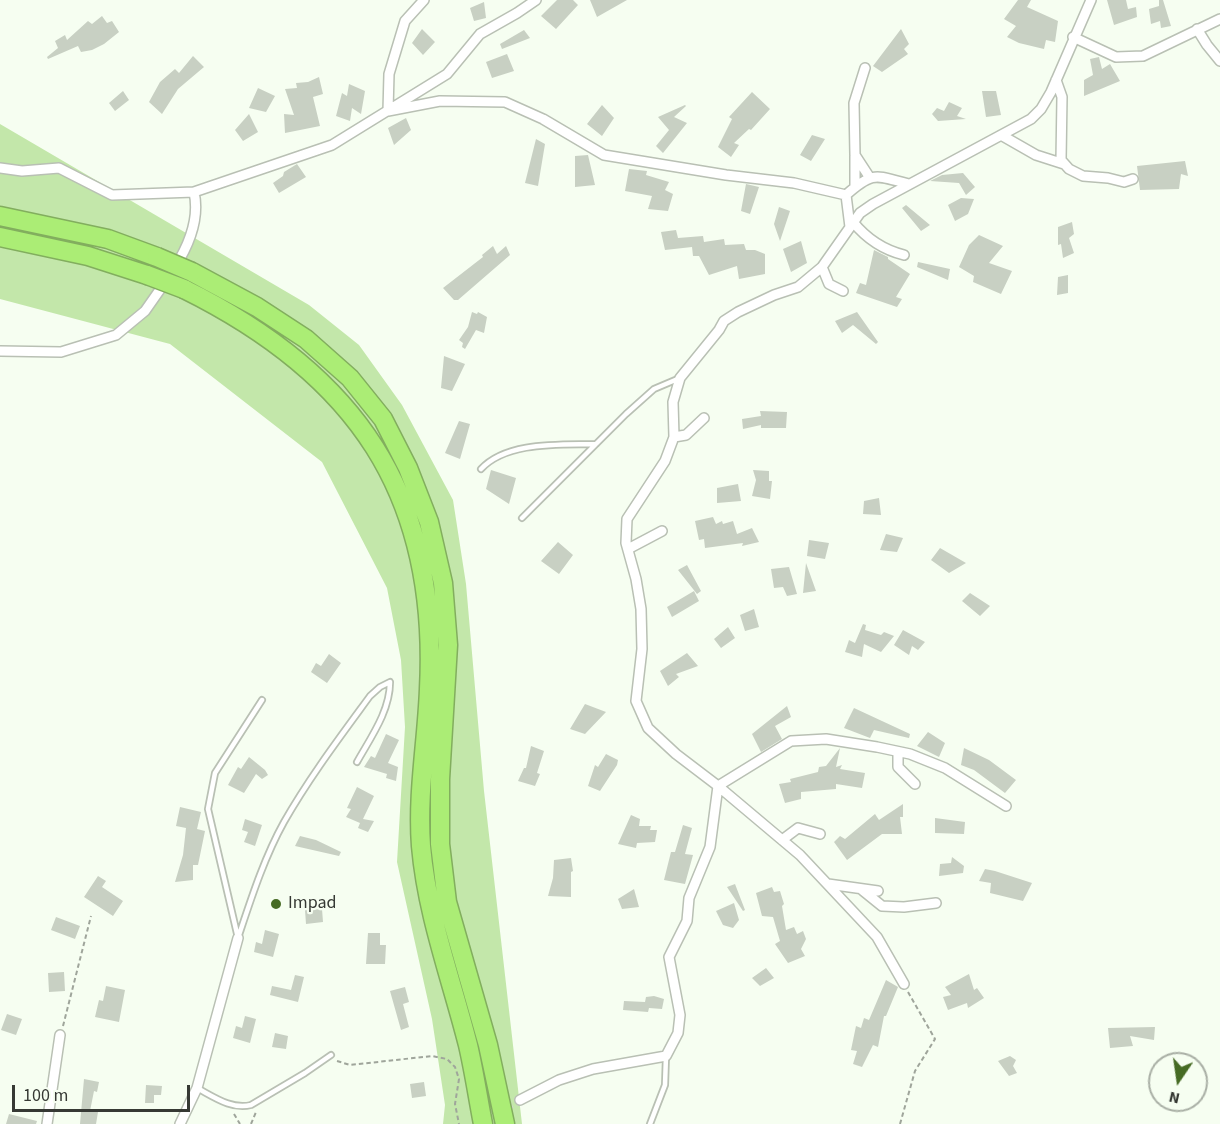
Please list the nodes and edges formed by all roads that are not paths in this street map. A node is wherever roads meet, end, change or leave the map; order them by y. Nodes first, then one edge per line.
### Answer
1 (424, 0) edge
2 (536, 0) edge
3 (1091, 0) edge
4 (1220, 19) edge
5 (1197, 30) junction
6 (1073, 37) junction
7 (1220, 61) edge
8 (865, 68) dead end
9 (1056, 80) junction
10 (388, 111) junction
11 (1001, 135) junction
12 (855, 155) junction
13 (1064, 164) junction
14 (0, 168) edge
15 (870, 178) junction
16 (1133, 179) dead end
17 (909, 184) junction
18 (855, 186) junction
19 (194, 192) junction
20 (846, 195) junction
21 (0, 216) edge
22 (852, 224) junction
23 (0, 237) edge
24 (904, 255) dead end
25 (822, 267) junction
26 (188, 280) junction
27 (843, 291) dead end
28 (0, 351) edge
29 (680, 378) junction
30 (704, 418) dead end
31 (674, 437) junction
32 (596, 444) junction
33 (481, 469) dead end
34 (522, 518) dead end
35 (662, 531) dead end
36 (628, 549) junction
37 (262, 700) dead end
38 (898, 752) junction
39 (357, 762) dead end
40 (915, 784) dead end
41 (718, 786) junction
42 (1006, 806) dead end
43 (820, 834) dead end
44 (782, 840) junction
45 (828, 884) junction
46 (861, 888) junction
47 (878, 891) dead end
48 (936, 903) dead end
49 (238, 938) junction
50 (904, 984) road end
51 (60, 1035) road end
52 (331, 1055) road end
53 (666, 1056) junction
54 (197, 1088) junction
55 (520, 1100) tunnel mouth
56 (477, 1123) edge
57 (47, 1124) edge
58 (180, 1124) edge
59 (505, 1124) edge
60 (650, 1124) edge

1 - 10 street
2 - 10 street
3 - 6 street
4 - 5 street
5 - 6 street
5 - 7 street
6 - 9 street
8 - 12 street
9 - 11 street
9 - 13 street
10 - 19 street
10 - 20 street
11 - 13 street
11 - 17 street
12 - 15 street
12 - 18 street
13 - 16 street
14 - 19 street
15 - 17 street
15 - 18 street
17 - 22 street
18 - 20 street
19 - 28 street
20 - 22 street
21 - 26 highway, bridge
22 - 24 street
22 - 25 street
23 - 26 highway, bridge
25 - 27 street
25 - 29 street
26 - 56 highway
26 - 59 highway
29 - 31 street
29 - 32 lane
30 - 31 street
31 - 36 street
32 - 33 lane
32 - 34 lane
35 - 36 street
36 - 41 street
37 - 49 lane
38 - 40 street
38 - 41 street
38 - 42 street
39 - 49 lane
41 - 44 street
41 - 53 street
43 - 44 street
44 - 45 street
45 - 46 street
45 - 50 street
46 - 47 street
46 - 48 street
49 - 54 street
51 - 57 street
52 - 54 lane
53 - 55 street
53 - 60 lane
54 - 58 street

